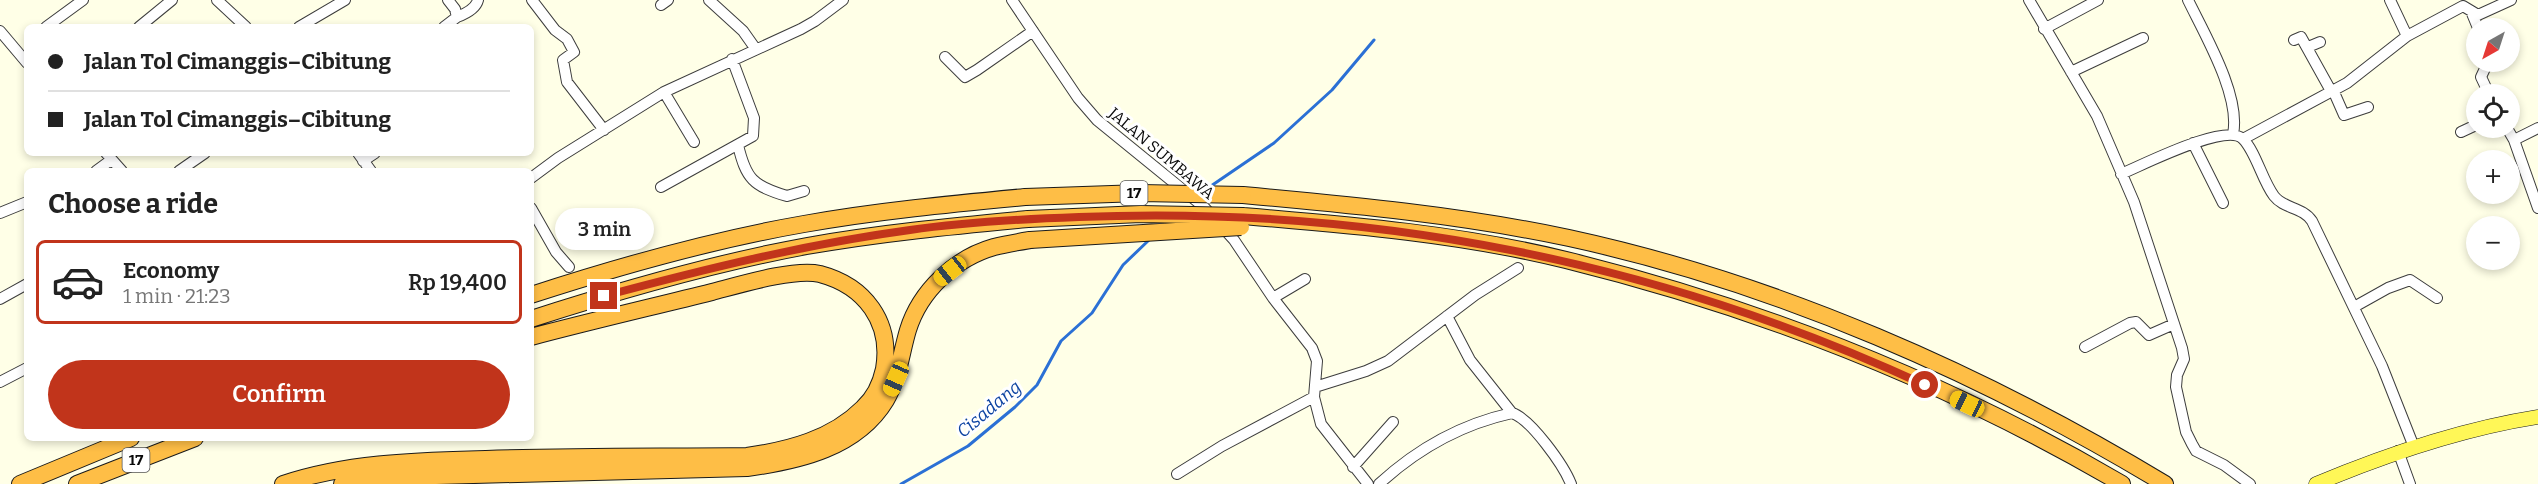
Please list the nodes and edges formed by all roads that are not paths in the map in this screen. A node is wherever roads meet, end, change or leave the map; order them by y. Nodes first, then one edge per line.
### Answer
1 (83, 0) edge
2 (172, 0) edge
3 (217, 0) edge
4 (345, 0) edge
5 (448, 0) edge
6 (478, 0) edge
7 (532, 0) edge
8 (709, 0) edge
9 (843, 0) edge
10 (1012, 0) edge
11 (2029, 0) edge
12 (2098, 0) edge
13 (2188, 0) edge
14 (2390, 0) edge
15 (2511, 0) edge
16 (2466, 6) edge
17 (457, 17) junction
18 (50, 24) edge
19 (143, 24) edge
20 (243, 24) edge
21 (304, 24) edge
22 (448, 24) edge
23 (2044, 28) junction
24 (1033, 31) junction
25 (0, 32) edge
26 (2407, 36) junction
27 (2143, 38) dead end
28 (2294, 40) dead end
29 (2320, 42) dead end
30 (755, 48) junction
31 (2308, 48) junction
32 (24, 55) edge
33 (945, 57) dead end
34 (732, 59) junction
35 (2071, 72) junction
36 (2332, 91) junction
37 (664, 92) junction
38 (2368, 107) dead end
39 (2538, 128) edge
40 (604, 130) junction
41 (2466, 130) edge
42 (2461, 132) dead end
43 (2238, 137) junction
44 (2514, 140) joint
45 (694, 142) dead end
46 (2193, 143) junction
47 (738, 145) junction
48 (109, 156) edge
49 (201, 156) edge
50 (99, 168) edge
51 (119, 168) edge
52 (183, 168) edge
53 (2121, 174) junction
54 (534, 176) edge
55 (661, 187) dead end
56 (804, 191) dead end
57 (24, 203) edge
58 (2223, 203) dead end
59 (2538, 208) edge
60 (0, 213) edge
61 (534, 213) edge
62 (1242, 221) junction
63 (569, 267) dead end
64 (1518, 268) dead end
65 (1305, 279) dead end
66 (24, 286) edge
67 (534, 294) edge
68 (0, 298) edge
69 (1273, 298) junction
70 (2437, 298) dead end
71 (2354, 307) junction
72 (1447, 316) junction
73 (534, 318) edge
74 (2174, 324) junction
75 (534, 336) edge
76 (2085, 347) dead end
77 (24, 370) edge
78 (0, 382) edge
79 (1315, 392) junction
80 (1512, 413) junction
81 (2538, 417) edge
82 (1393, 422) dead end
83 (124, 441) edge
84 (187, 441) edge
85 (2414, 447) junction
86 (2398, 451) junction
87 (1353, 467) junction
88 (1177, 474) dead end
89 (20, 484) edge
90 (77, 484) edge
91 (282, 484) edge
92 (342, 484) edge
93 (1368, 484) edge
94 (1379, 484) edge
95 (1572, 484) edge
96 (2122, 484) edge
97 (2165, 484) edge
98 (2250, 484) edge
99 (2316, 484) edge
100 (2410, 484) edge

1 - 18 street
2 - 19 street
3 - 20 street
4 - 21 street
5 - 17 street
6 - 17 street
7 - 40 street
8 - 30 street
9 - 30 street
10 - 24 street, JALAN SUMBAWA
11 - 23 street
12 - 23 street
13 - 43 street
14 - 26 street
15 - 16 street
16 - 26 street
17 - 22 street
23 - 35 street
24 - 33 street
24 - 69 street, JALAN SUMBAWA
25 - 32 street
26 - 36 street
27 - 35 street
28 - 31 street
29 - 31 street
30 - 34 street
31 - 36 street
34 - 37 street
34 - 47 street
35 - 53 street
36 - 38 street
36 - 43 street
37 - 40 street
37 - 45 street
39 - 44 street
40 - 54 street
41 - 42 street
43 - 46 street
43 - 71 street
44 - 59 street
46 - 53 street
46 - 58 street
47 - 55 street
47 - 56 street
48 - 50 street
48 - 51 street
49 - 52 street
53 - 74 street
57 - 60 street
61 - 63 street
62 - 73 highway, 17, bridge
62 - 92 highway, bridge
62 - 96 highway, 17
64 - 72 street
65 - 69 street
66 - 68 street
67 - 97 highway, 17, bridge
69 - 79 street, JALAN SUMBAWA
70 - 71 street
71 - 85 street
72 - 79 street
72 - 80 street
74 - 76 street
74 - 98 street
75 - 91 highway
77 - 78 street
79 - 87 street, JALAN SUMBAWA
79 - 88 street
80 - 94 street
80 - 95 street
81 - 85 main road
82 - 87 street
83 - 89 highway, 17
84 - 90 highway, 17
85 - 86 main road
86 - 99 main road
86 - 100 street
87 - 93 street, JALAN SUMBAWA

